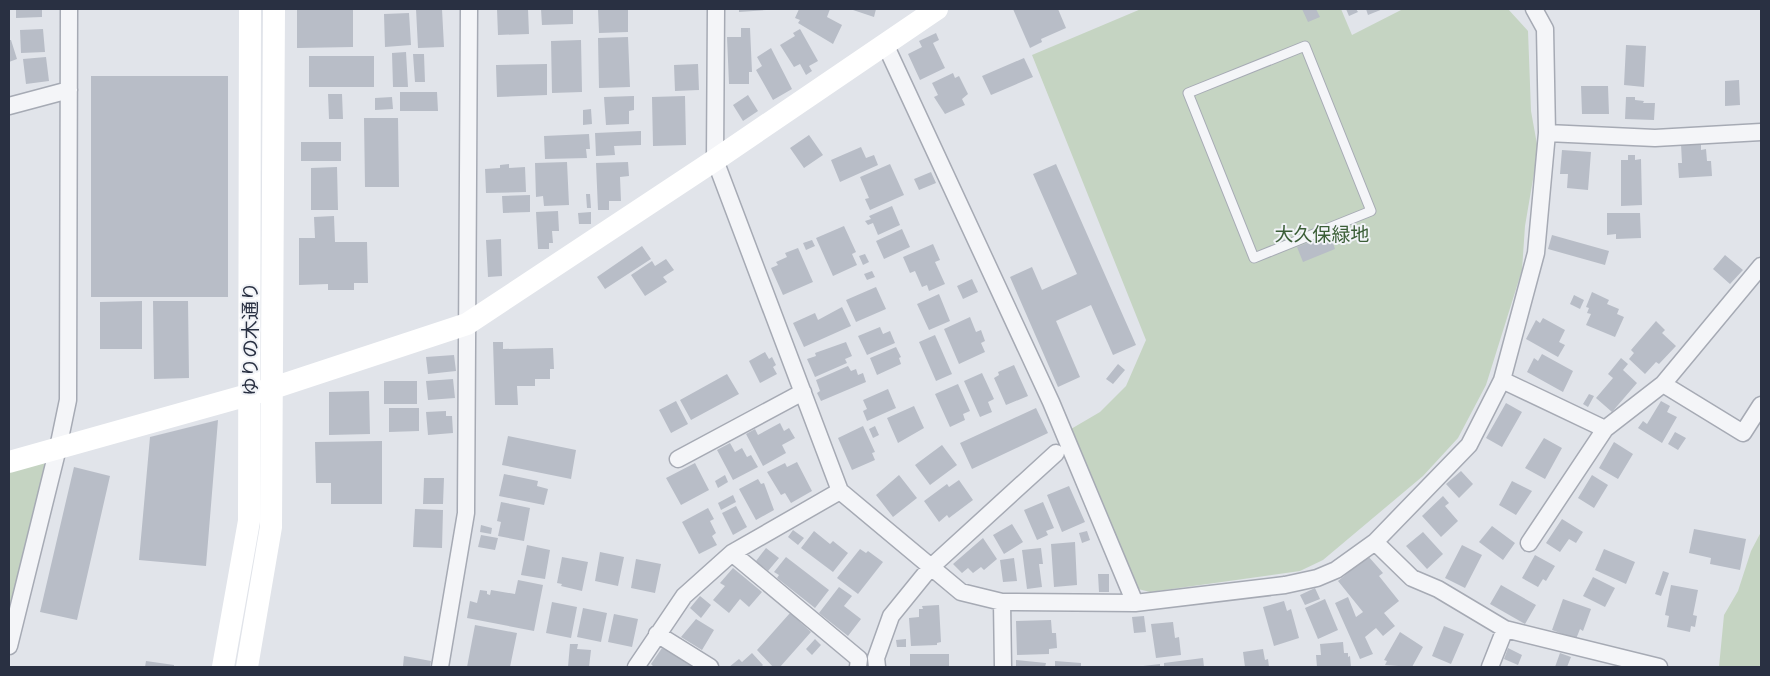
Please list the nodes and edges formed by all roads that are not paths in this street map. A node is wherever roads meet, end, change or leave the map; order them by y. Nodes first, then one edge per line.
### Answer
1 (69, 9) edge
2 (250, 9) edge
3 (274, 9) edge
4 (469, 9) edge
5 (716, 9) edge
6 (937, 9) edge
7 (1534, 9) edge
8 (886, 44) junction
9 (69, 90) junction
10 (9, 106) edge
11 (1761, 132) edge
12 (1547, 133) junction
13 (715, 160) junction
14 (1254, 258) joint
15 (1761, 266) edge
16 (467, 324) junction
17 (1502, 380) junction
18 (1663, 384) junction
19 (273, 388) junction
20 (803, 392) junction
21 (251, 393) junction
22 (1761, 405) edge
23 (1606, 430) junction
24 (58, 448) junction
25 (1056, 453) dead end
26 (678, 459) dead end
27 (9, 462) edge
28 (840, 491) junction
29 (1375, 542) junction
30 (1529, 542) dead end
31 (732, 553) junction
32 (930, 568) junction
33 (1002, 602) junction
34 (1135, 602) junction
35 (1505, 629) junction
36 (657, 634) junction
37 (9, 646) edge
38 (222, 667) edge
39 (247, 667) edge
40 (440, 667) edge
41 (636, 667) edge
42 (710, 667) edge
43 (858, 667) edge
44 (877, 667) edge
45 (1003, 667) edge
46 (1490, 667) edge
47 (1659, 667) edge

1 - 9 street
2 - 21 street, ゆりの木通り
3 - 19 street, ゆりの木通り
4 - 16 street
5 - 13 street
6 - 8 street
7 - 12 street
8 - 13 street
8 - 34 street
9 - 10 street
9 - 24 street
11 - 12 street
12 - 17 street
13 - 16 street
13 - 20 street
14 - 14 lane
15 - 18 street
16 - 19 street
16 - 40 street
17 - 23 street
17 - 29 street
18 - 22 street
18 - 23 street
19 - 21 street
19 - 39 street, ゆりの木通り
20 - 26 street
20 - 28 street
21 - 24 street
21 - 38 street, ゆりの木通り
23 - 30 street
24 - 27 street
24 - 37 street
25 - 32 street
28 - 31 street
28 - 32 street
29 - 34 street
29 - 35 street
31 - 36 street
31 - 43 street
32 - 33 street
32 - 44 street
33 - 34 street
33 - 45 street
35 - 46 street
35 - 47 street
36 - 41 street
36 - 42 street

